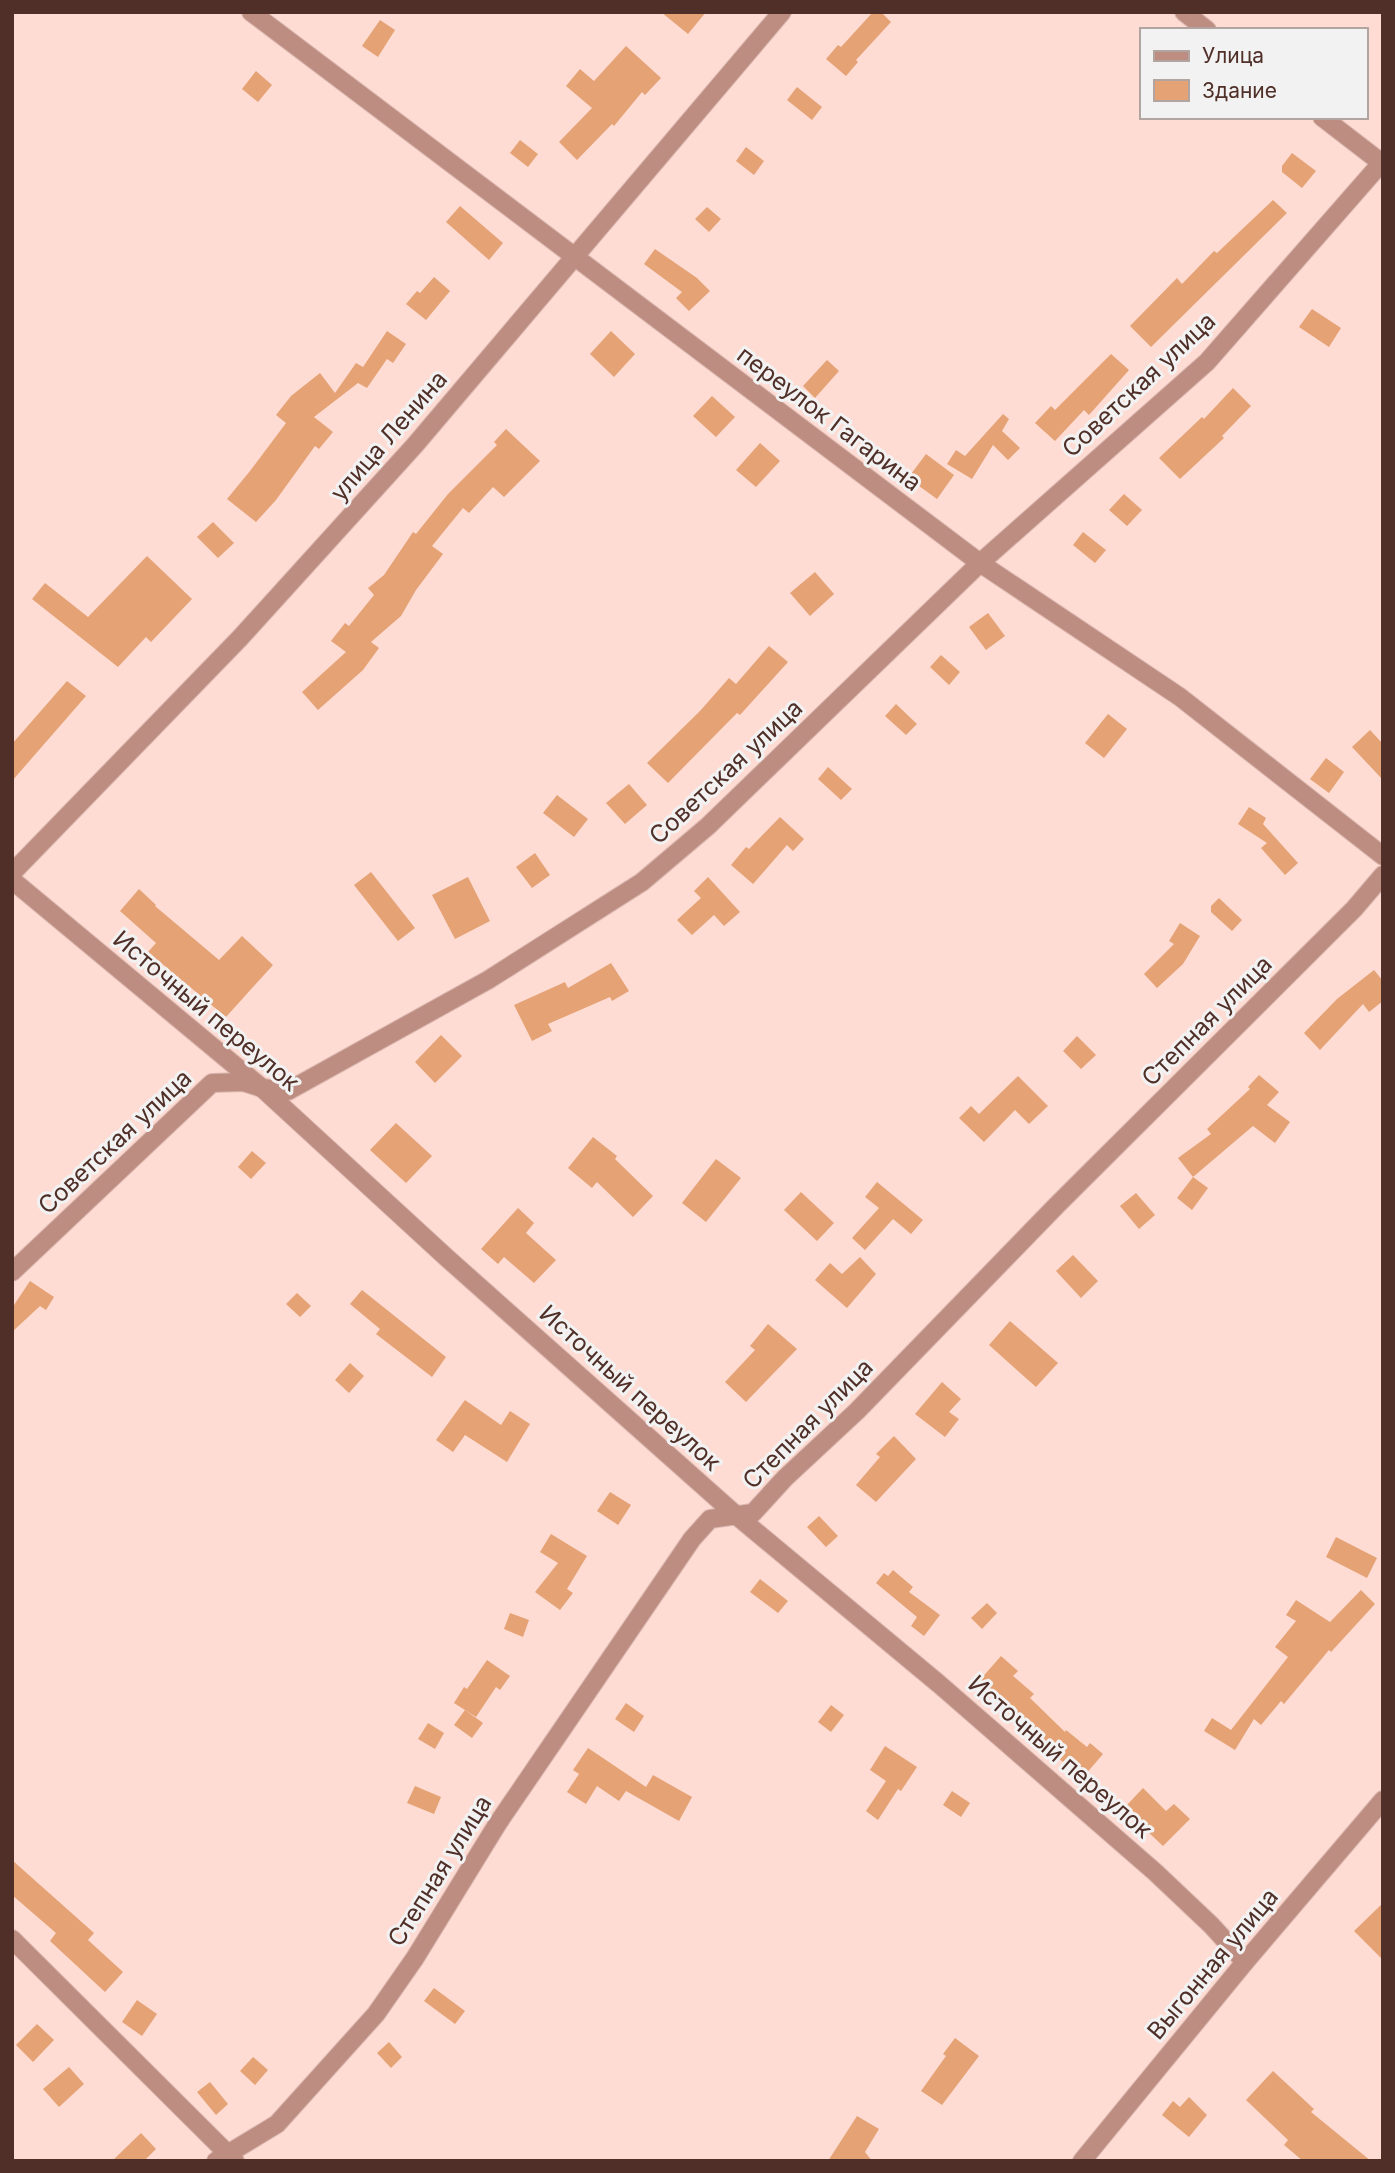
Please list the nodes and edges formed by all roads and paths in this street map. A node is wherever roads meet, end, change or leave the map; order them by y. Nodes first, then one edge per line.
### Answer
1 (251, 12) edge
2 (782, 12) edge
3 (1184, 12) edge
4 (1204, 28) edge
5 (1325, 119) edge
6 (1382, 163) edge
7 (575, 258) junction
8 (980, 563) junction
9 (1383, 856) edge
10 (12, 873) edge
11 (1383, 875) edge
12 (12, 880) edge
13 (262, 1088) junction
14 (12, 1272) edge
15 (737, 1516) junction
16 (1383, 1800) edge
17 (12, 1939) edge
18 (1245, 1962) junction
19 (226, 2158) edge
20 (1082, 2161) edge

1 - 7 street, переулок Гагарина
2 - 7 street, улица Ленина
3 - 4 street
5 - 6 street
6 - 8 street, Советская улица
7 - 8 street, переулок Гагарина
7 - 10 street, улица Ленина
8 - 9 street, переулок Гагарина
8 - 13 street, Советская улица
11 - 15 street, Степная улица
12 - 13 street, Источный переулок
13 - 14 street, Советская улица
13 - 15 street, Источный переулок
15 - 18 street, Источный переулок
15 - 19 street, Степная улица
16 - 18 street, Выгонная улица
17 - 19 street
18 - 20 street, Выгонная улица

